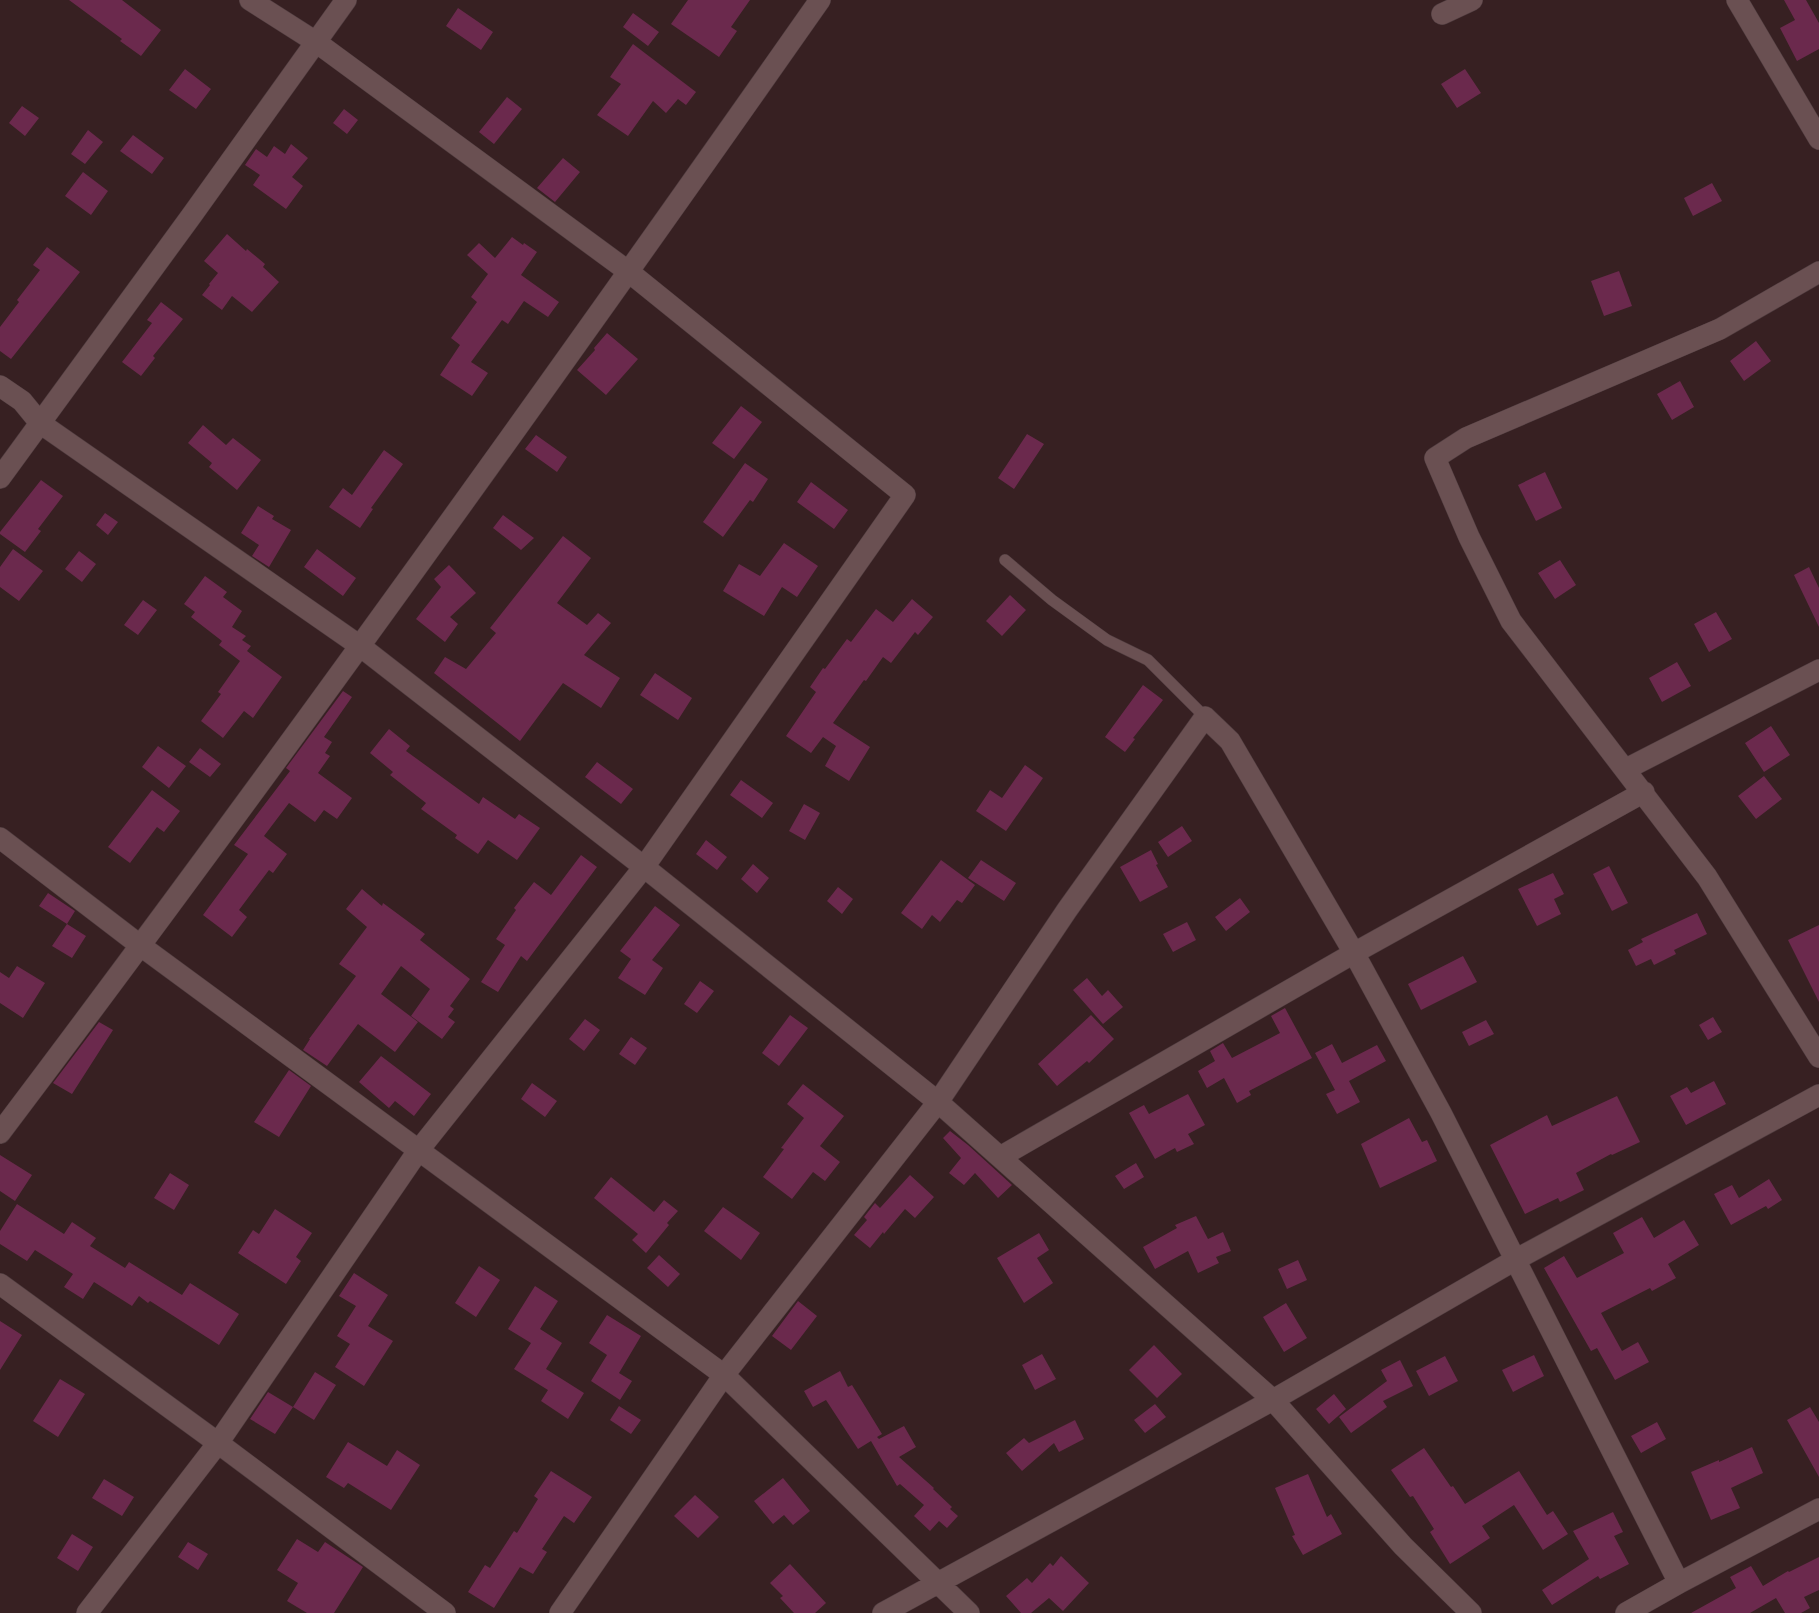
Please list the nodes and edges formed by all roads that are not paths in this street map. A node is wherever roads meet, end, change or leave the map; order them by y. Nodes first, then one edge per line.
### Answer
1 (250, 0) edge
2 (346, 0) edge
3 (820, 0) edge
4 (1472, 0) edge
5 (1737, 0) edge
6 (1442, 14) dead end
7 (316, 42) junction
8 (1819, 140) edge
9 (629, 272) junction
10 (1819, 272) edge
11 (0, 386) edge
12 (40, 423) junction
13 (0, 478) edge
14 (1005, 560) dead end
15 (360, 646) junction
16 (1819, 670) edge
17 (1204, 717) junction
18 (1626, 769) junction
19 (1644, 792) junction
20 (0, 838) edge
21 (644, 867) junction
22 (141, 946) junction
23 (1354, 953) junction
24 (1819, 1057) edge
25 (1819, 1095) edge
26 (938, 1102) junction
27 (0, 1133) edge
28 (418, 1151) junction
29 (1000, 1157) junction
30 (1515, 1260) junction
31 (0, 1284) edge
32 (724, 1375) junction
33 (1273, 1400) junction
34 (218, 1444) junction
35 (1819, 1509) edge
36 (1679, 1582) junction
37 (938, 1583) junction
38 (87, 1613) edge
39 (445, 1613) edge
40 (560, 1613) edge
41 (883, 1613) edge
42 (969, 1613) edge
43 (1471, 1613) edge
44 (1626, 1613) edge

1 - 7 street
2 - 7 street
3 - 9 street
4 - 6 street
5 - 8 street
7 - 9 street
7 - 12 street
9 - 15 street
9 - 21 street
10 - 18 street
11 - 12 street
12 - 13 street
12 - 15 street
14 - 17 lane
15 - 21 street
15 - 22 street
16 - 18 street
17 - 23 street
17 - 26 street
18 - 19 street
19 - 23 street
19 - 24 street
20 - 22 street
21 - 26 street
21 - 28 street
22 - 27 street
22 - 28 street
23 - 29 street
23 - 30 street
25 - 30 street
26 - 29 street
26 - 32 street
28 - 32 street
28 - 34 street
29 - 33 street
30 - 33 street
30 - 36 street
31 - 34 street
32 - 37 street
32 - 40 street
33 - 37 street
33 - 43 street
34 - 38 street
34 - 39 street
35 - 36 street
36 - 44 street
37 - 41 street
37 - 42 street

